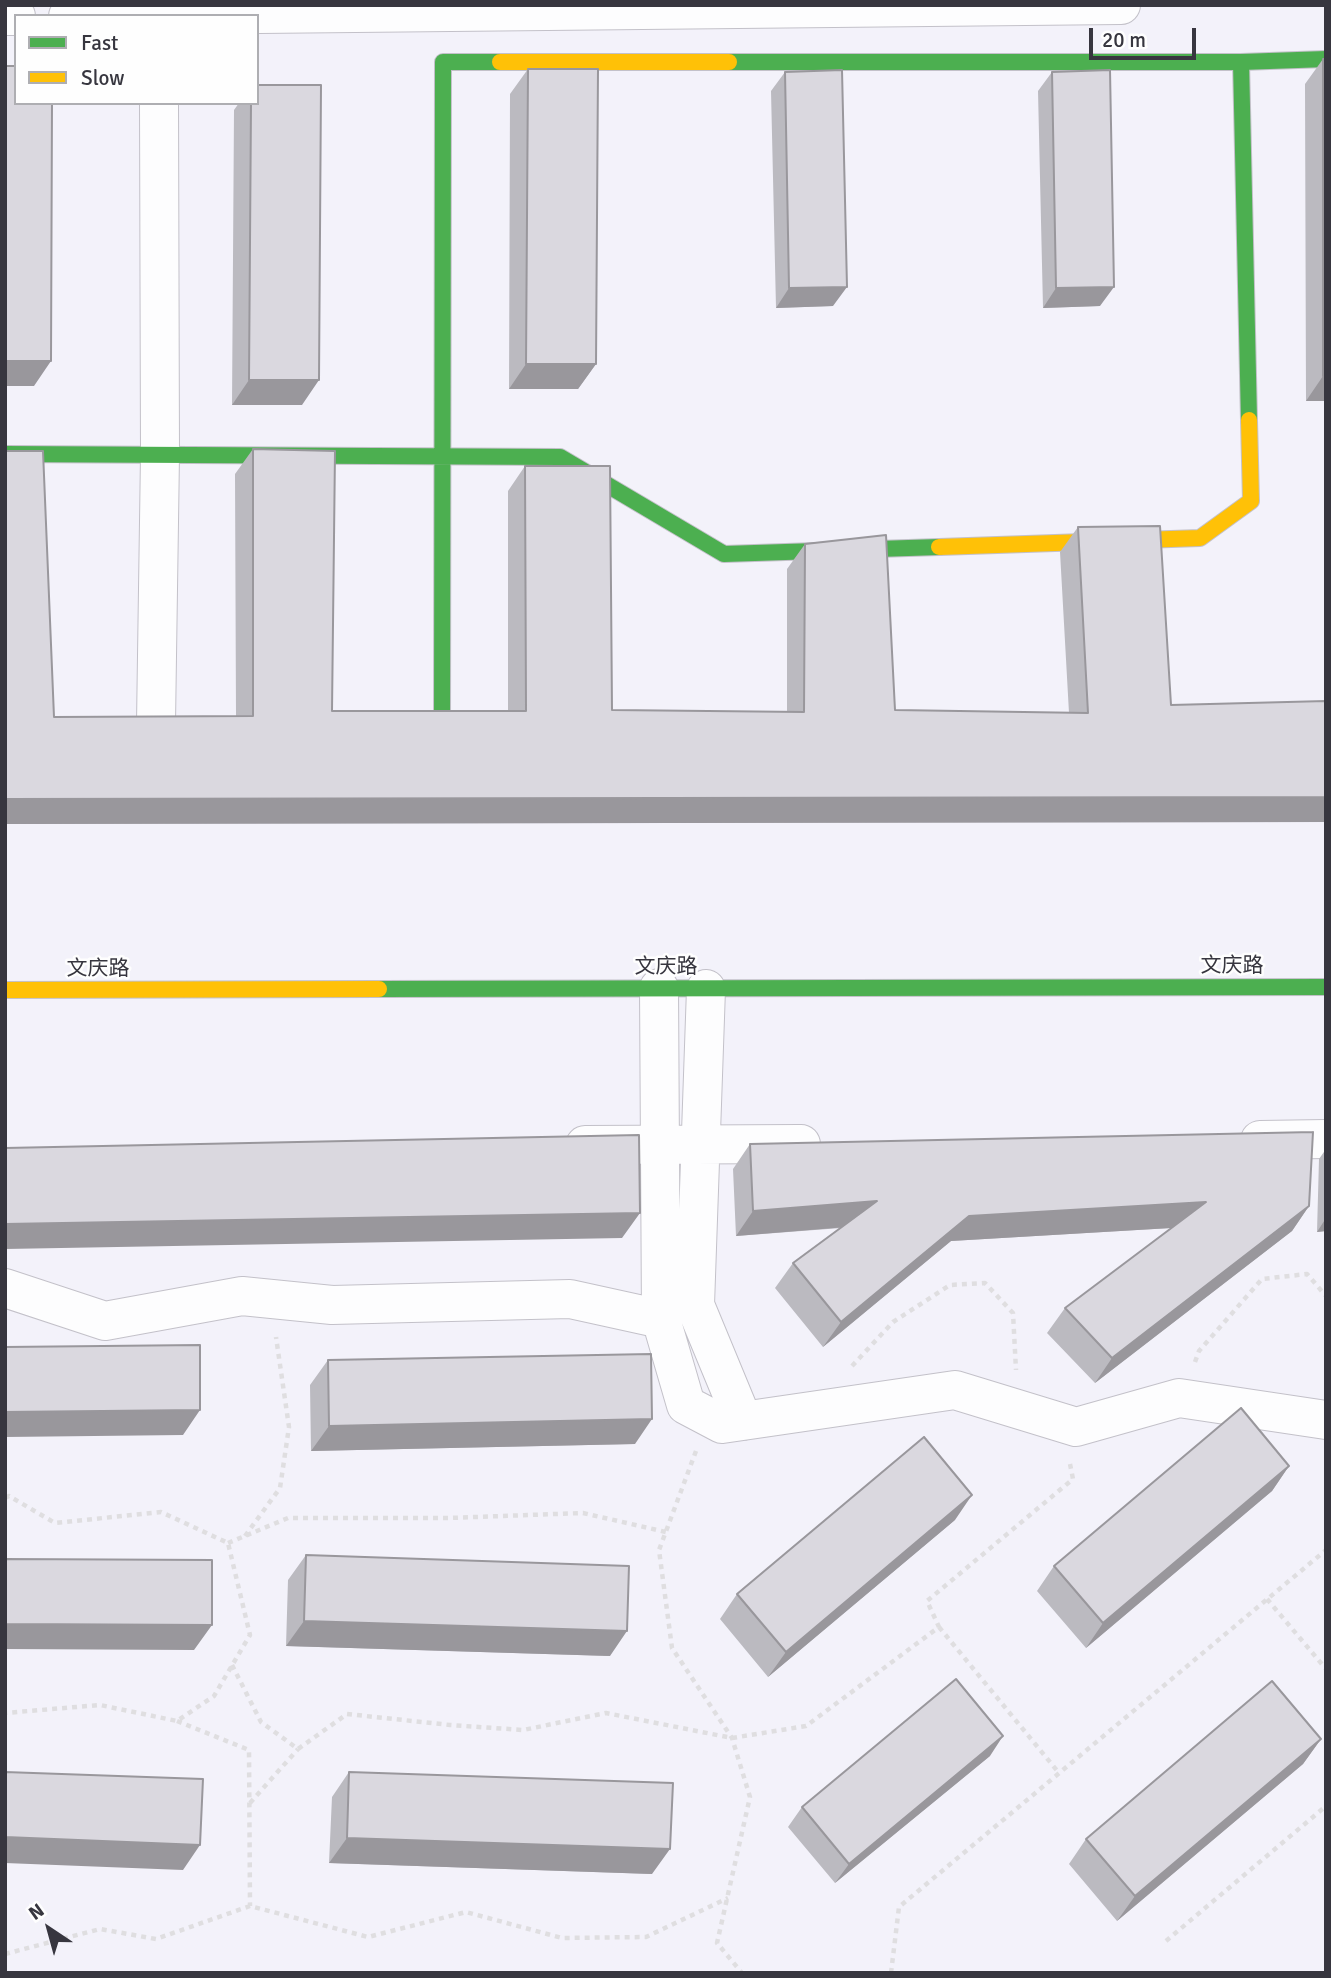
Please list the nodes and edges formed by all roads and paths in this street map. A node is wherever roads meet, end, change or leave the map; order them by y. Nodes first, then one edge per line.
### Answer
1 (1121, 5) edge
2 (465, 8) edge
3 (192, 14) edge
4 (1326, 58) edge
5 (1241, 62) junction
6 (159, 105) edge
7 (5, 454) edge
8 (160, 455) junction
9 (442, 457) junction
10 (442, 720) edge
11 (156, 723) edge
12 (1326, 987) edge
13 (659, 988) junction
14 (706, 989) junction
15 (5, 990) edge
16 (1326, 1139) edge
17 (1229, 1140) edge
18 (840, 1144) edge
19 (661, 1145) junction
20 (701, 1145) junction
21 (549, 1146) edge
22 (5, 1288) edge
23 (1326, 1297) edge
24 (661, 1320) junction
25 (276, 1336) dead end
26 (1179, 1398) junction
27 (834, 1408) junction
28 (1018, 1409) junction
29 (725, 1419) junction
30 (1326, 1420) edge
31 (1062, 1422) junction
32 (5, 1497) edge
33 (666, 1532) junction
34 (245, 1537) junction
35 (228, 1544) junction
36 (1326, 1550) edge
37 (1267, 1599) junction
38 (939, 1627) junction
39 (232, 1665) junction
40 (1326, 1669) edge
41 (5, 1713) edge
42 (177, 1721) junction
43 (732, 1738) junction
44 (298, 1749) junction
45 (1059, 1773) junction
46 (249, 1804) junction
47 (1326, 1806) edge
48 (728, 1898) junction
49 (250, 1906) junction
50 (1166, 1941) dead end
51 (5, 1954) edge
52 (742, 1973) edge
53 (891, 1973) edge

1 - 2 street
2 - 3 street
4 - 5 street
5 - 9 street
5 - 9 street
6 - 8 street
7 - 8 street
8 - 9 street
8 - 11 street
9 - 10 street
12 - 14 street, 文庆路
13 - 14 street, 文庆路
13 - 15 street, 文庆路
13 - 19 street
14 - 20 street
16 - 17 street
18 - 20 street
19 - 20 street
19 - 21 street
19 - 24 street
20 - 29 street
22 - 24 street
23 - 26 path
24 - 29 street
25 - 34 path
26 - 30 street
26 - 31 street
27 - 28 street
27 - 28 path
27 - 29 street
28 - 31 street
29 - 33 path
31 - 38 path
32 - 35 path
33 - 34 path
33 - 43 path
34 - 35 path
35 - 39 path
36 - 37 path
37 - 40 path
37 - 45 path
38 - 43 path
38 - 45 path
39 - 42 path
39 - 44 path
41 - 42 path
42 - 46 path
43 - 44 path
43 - 48 path
44 - 46 path
45 - 53 path
46 - 49 path
47 - 50 path
48 - 49 path
48 - 52 path
49 - 51 path

